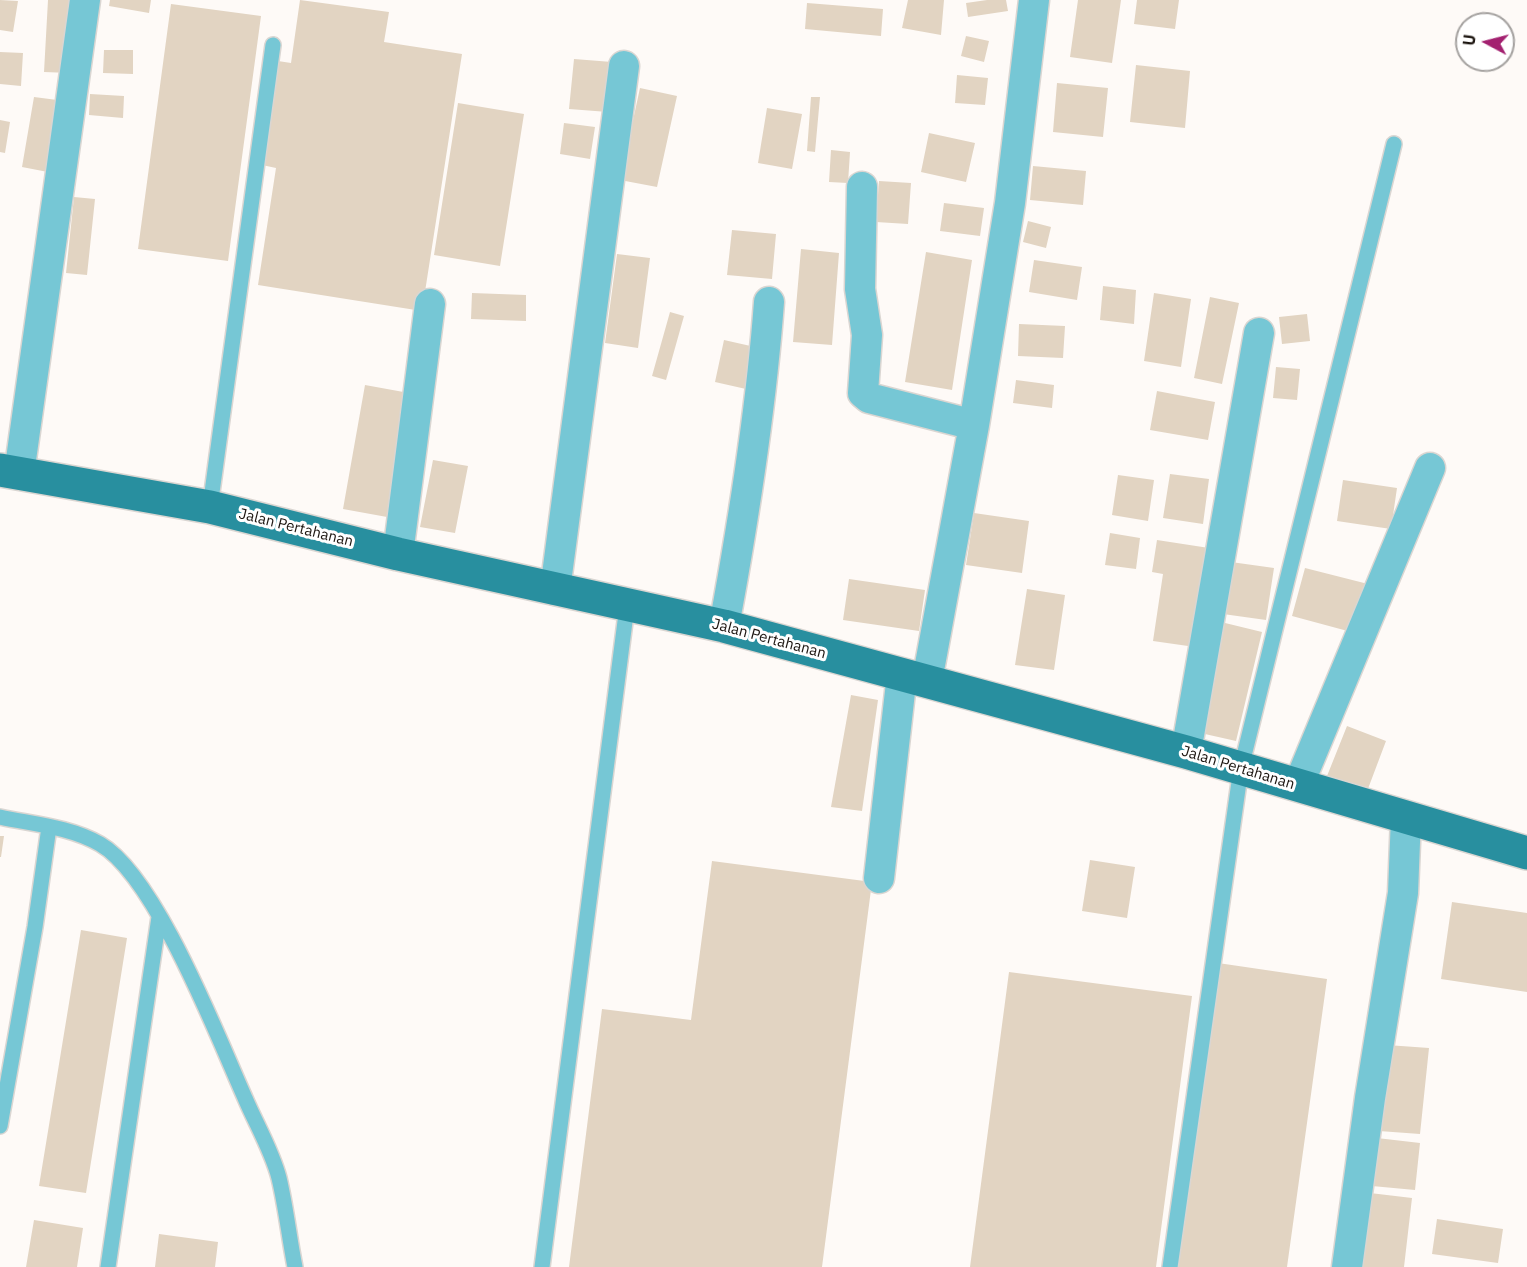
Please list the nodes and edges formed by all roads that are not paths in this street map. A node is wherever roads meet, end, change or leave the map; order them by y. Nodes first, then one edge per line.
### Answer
1 (85, 0) edge
2 (1034, 0) edge
3 (273, 45) dead end
4 (624, 66) dead end
5 (1394, 144) dead end
6 (862, 187) dead end
7 (769, 302) dead end
8 (430, 304) dead end
9 (1259, 333) dead end
10 (974, 425) junction
11 (1430, 468) dead end
12 (9, 472) edge
13 (210, 507) junction
14 (398, 554) junction
15 (555, 590) junction
16 (627, 606) junction
17 (724, 626) junction
18 (914, 678) junction
19 (1186, 752) junction
20 (1241, 768) junction
21 (1298, 786) junction
22 (0, 817) edge
23 (1406, 817) junction
24 (49, 827) junction
25 (1527, 853) edge
26 (879, 879) dead end
27 (159, 917) junction
28 (0, 1126) edge
29 (108, 1267) edge
30 (294, 1267) edge
31 (542, 1267) edge
32 (1170, 1267) edge
33 (1347, 1267) edge

1 - 12 street
2 - 10 street
3 - 13 lane
4 - 15 street
5 - 20 lane
6 - 10 street
7 - 17 street
8 - 14 street
9 - 19 street
10 - 18 street
11 - 21 street
12 - 13 main road, Jalan Pertahanan
13 - 14 main road, Jalan Pertahanan
14 - 15 main road, Jalan Pertahanan
15 - 16 main road, Jalan Pertahanan
16 - 17 main road, Jalan Pertahanan
16 - 31 lane
17 - 18 main road, Jalan Pertahanan
18 - 19 main road, Jalan Pertahanan
18 - 26 street
19 - 20 main road, Jalan Pertahanan
20 - 21 main road, Jalan Pertahanan
20 - 32 lane
21 - 23 main road, Jalan Pertahanan
22 - 24 lane
23 - 25 main road, Jalan Pertahanan
23 - 33 street
24 - 27 lane
24 - 28 lane
27 - 29 lane
27 - 30 lane

